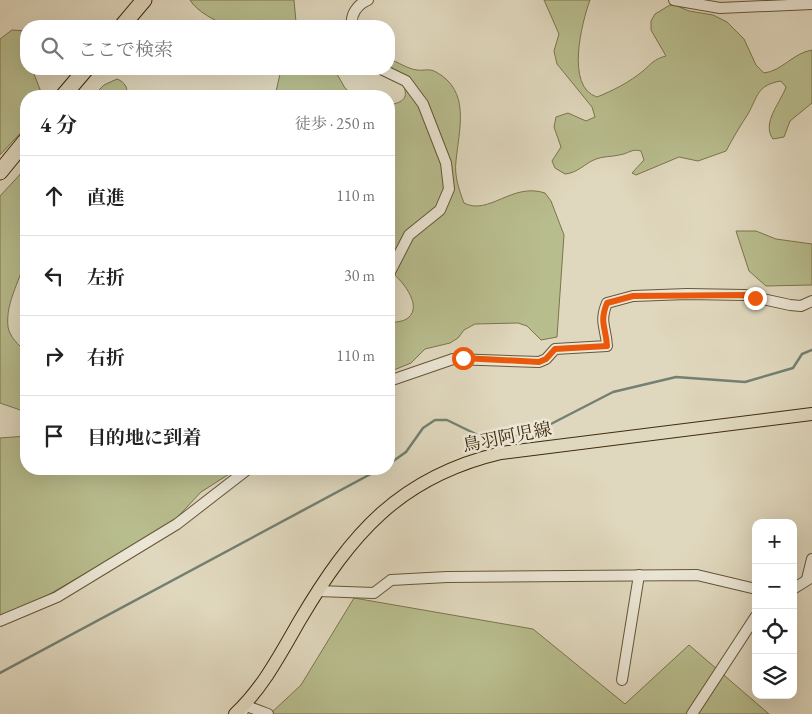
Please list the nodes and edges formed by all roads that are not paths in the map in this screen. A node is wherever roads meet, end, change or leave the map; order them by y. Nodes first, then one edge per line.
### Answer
1 (144, 0) edge
2 (368, 0) edge
3 (674, 0) edge
4 (812, 4) edge
5 (127, 20) edge
6 (353, 20) edge
7 (81, 75) edge
8 (394, 75) edge
9 (68, 90) edge
10 (20, 147) edge
11 (0, 172) edge
12 (395, 262) edge
13 (812, 300) edge
14 (395, 379) edge
15 (812, 414) edge
16 (240, 475) edge
17 (812, 559) edge
18 (639, 575) junction
19 (809, 578) edge
20 (797, 586) edge
21 (752, 588) edge
22 (318, 592) junction
23 (0, 620) edge
24 (752, 622) edge
25 (622, 680) dead end
26 (244, 710) edge
27 (235, 714) edge
28 (268, 714) edge
29 (692, 714) edge

1 - 5 highway
2 - 6 street
3 - 4 street
7 - 9 highway
8 - 12 street
10 - 11 highway
13 - 14 street
15 - 22 main road, 鳥羽阿児線
16 - 23 street
17 - 19 street
18 - 21 street
18 - 22 street
18 - 25 street
19 - 20 street
22 - 26 main road, 鳥羽阿児線
24 - 29 street
26 - 27 main road, 鳥羽阿児線
26 - 28 street

